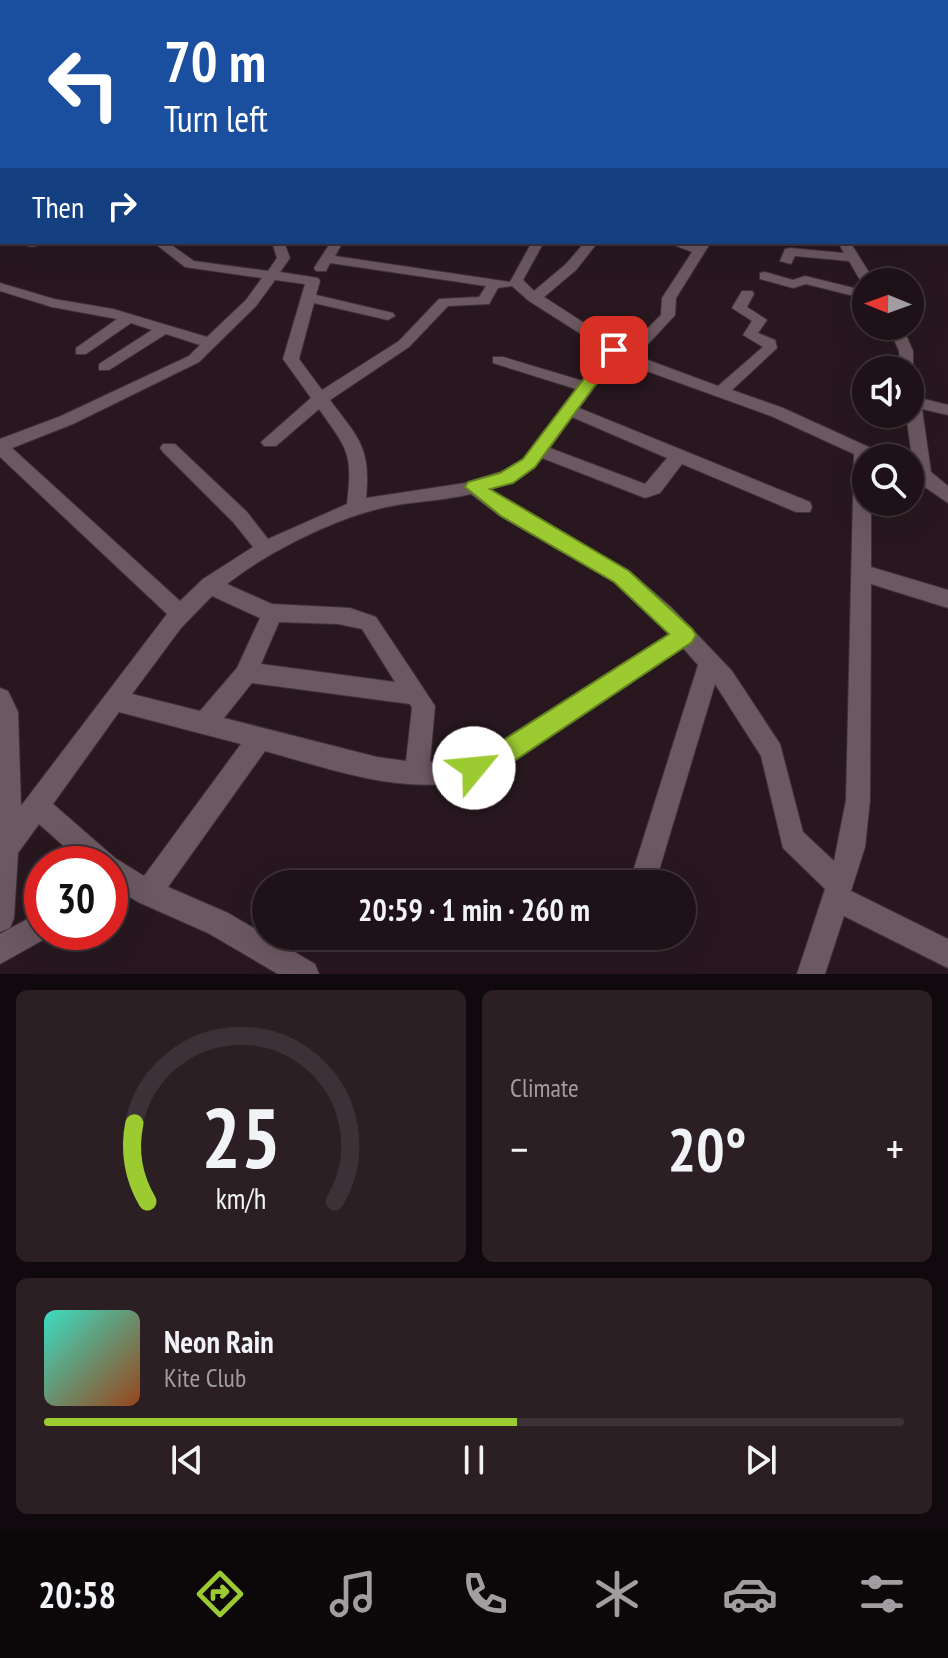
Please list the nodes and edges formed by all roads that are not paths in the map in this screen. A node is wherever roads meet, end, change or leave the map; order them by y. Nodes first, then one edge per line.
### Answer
1 (162, 244) edge
2 (279, 244) edge
3 (336, 244) edge
4 (537, 244) edge
5 (590, 244) edge
6 (845, 244) edge
7 (702, 246) edge
8 (854, 258) junction
9 (327, 259) junction
10 (786, 261) dead end
11 (860, 268) edge
12 (271, 275) junction
13 (765, 276) dead end
14 (313, 281) junction
15 (494, 284) junction
16 (517, 285) junction
17 (0, 287) edge
18 (852, 292) edge
19 (747, 294) dead end
20 (310, 298) junction
21 (534, 298) junction
22 (388, 316) dead end
23 (129, 318) junction
24 (164, 329) junction
25 (210, 343) junction
26 (81, 351) dead end
27 (620, 354) junction
28 (498, 360) dead end
29 (104, 367) dead end
30 (586, 387) junction
31 (720, 392) junction
32 (320, 399) junction
33 (924, 405) edge
34 (569, 410) junction
35 (948, 410) edge
36 (270, 442) dead end
37 (0, 446) edge
38 (852, 446) edge
39 (169, 448) dead end
40 (539, 450) junction
41 (677, 457) junction
42 (924, 479) edge
43 (474, 487) junction
44 (948, 496) edge
45 (803, 507) dead end
46 (356, 508) junction
47 (865, 516) edge
48 (266, 550) junction
49 (860, 572) junction
50 (210, 585) junction
51 (948, 599) edge
52 (273, 612) junction
53 (181, 614) junction
54 (685, 635) junction
55 (710, 663) junction
56 (247, 672) junction
57 (417, 695) junction
58 (0, 698) edge
59 (115, 700) junction
60 (205, 723) junction
61 (260, 738) junction
62 (416, 775) junction
63 (37, 806) junction
64 (4, 808) edge
65 (81, 846) edge
66 (6, 848) junction
67 (646, 870) edge
68 (128, 882) edge
69 (837, 890) junction
70 (148, 892) junction
71 (0, 918) edge
72 (24, 936) edge
73 (0, 950) edge
74 (948, 954) edge
75 (305, 974) edge
76 (811, 974) edge

1 - 12 street
2 - 12 street
3 - 9 street
4 - 16 street
5 - 21 street
6 - 8 street
7 - 27 street
8 - 10 street
8 - 11 street
9 - 14 street
9 - 15 street
12 - 14 street
12 - 25 street
13 - 18 street
14 - 20 street
15 - 16 street
15 - 32 street
16 - 21 street
17 - 23 street
19 - 31 street
20 - 22 street
20 - 32 street
21 - 27 street
23 - 24 street
23 - 26 street
24 - 25 street
24 - 29 street
25 - 37 street
27 - 30 street
27 - 31 street
28 - 30 street
30 - 34 street
31 - 38 street
32 - 36 street
32 - 46 street
33 - 35 street
34 - 40 street
34 - 41 street
37 - 53 street
39 - 48 street
40 - 41 street
40 - 43 street
41 - 45 street
42 - 44 street
43 - 46 street
43 - 54 street
46 - 48 street
47 - 49 street
48 - 50 street
49 - 51 street
49 - 69 street
50 - 52 street
50 - 53 street
52 - 56 street
52 - 57 street
53 - 59 street
54 - 55 street
54 - 62 street
55 - 67 street
55 - 69 street
56 - 57 street
56 - 60 street
57 - 62 street
58 - 64 street
59 - 60 street
59 - 63 street
60 - 61 street
61 - 62 street
61 - 70 street
63 - 65 street
63 - 66 street
64 - 66 street
66 - 71 street
68 - 70 street
69 - 74 street
69 - 76 street
70 - 75 street
72 - 73 street

